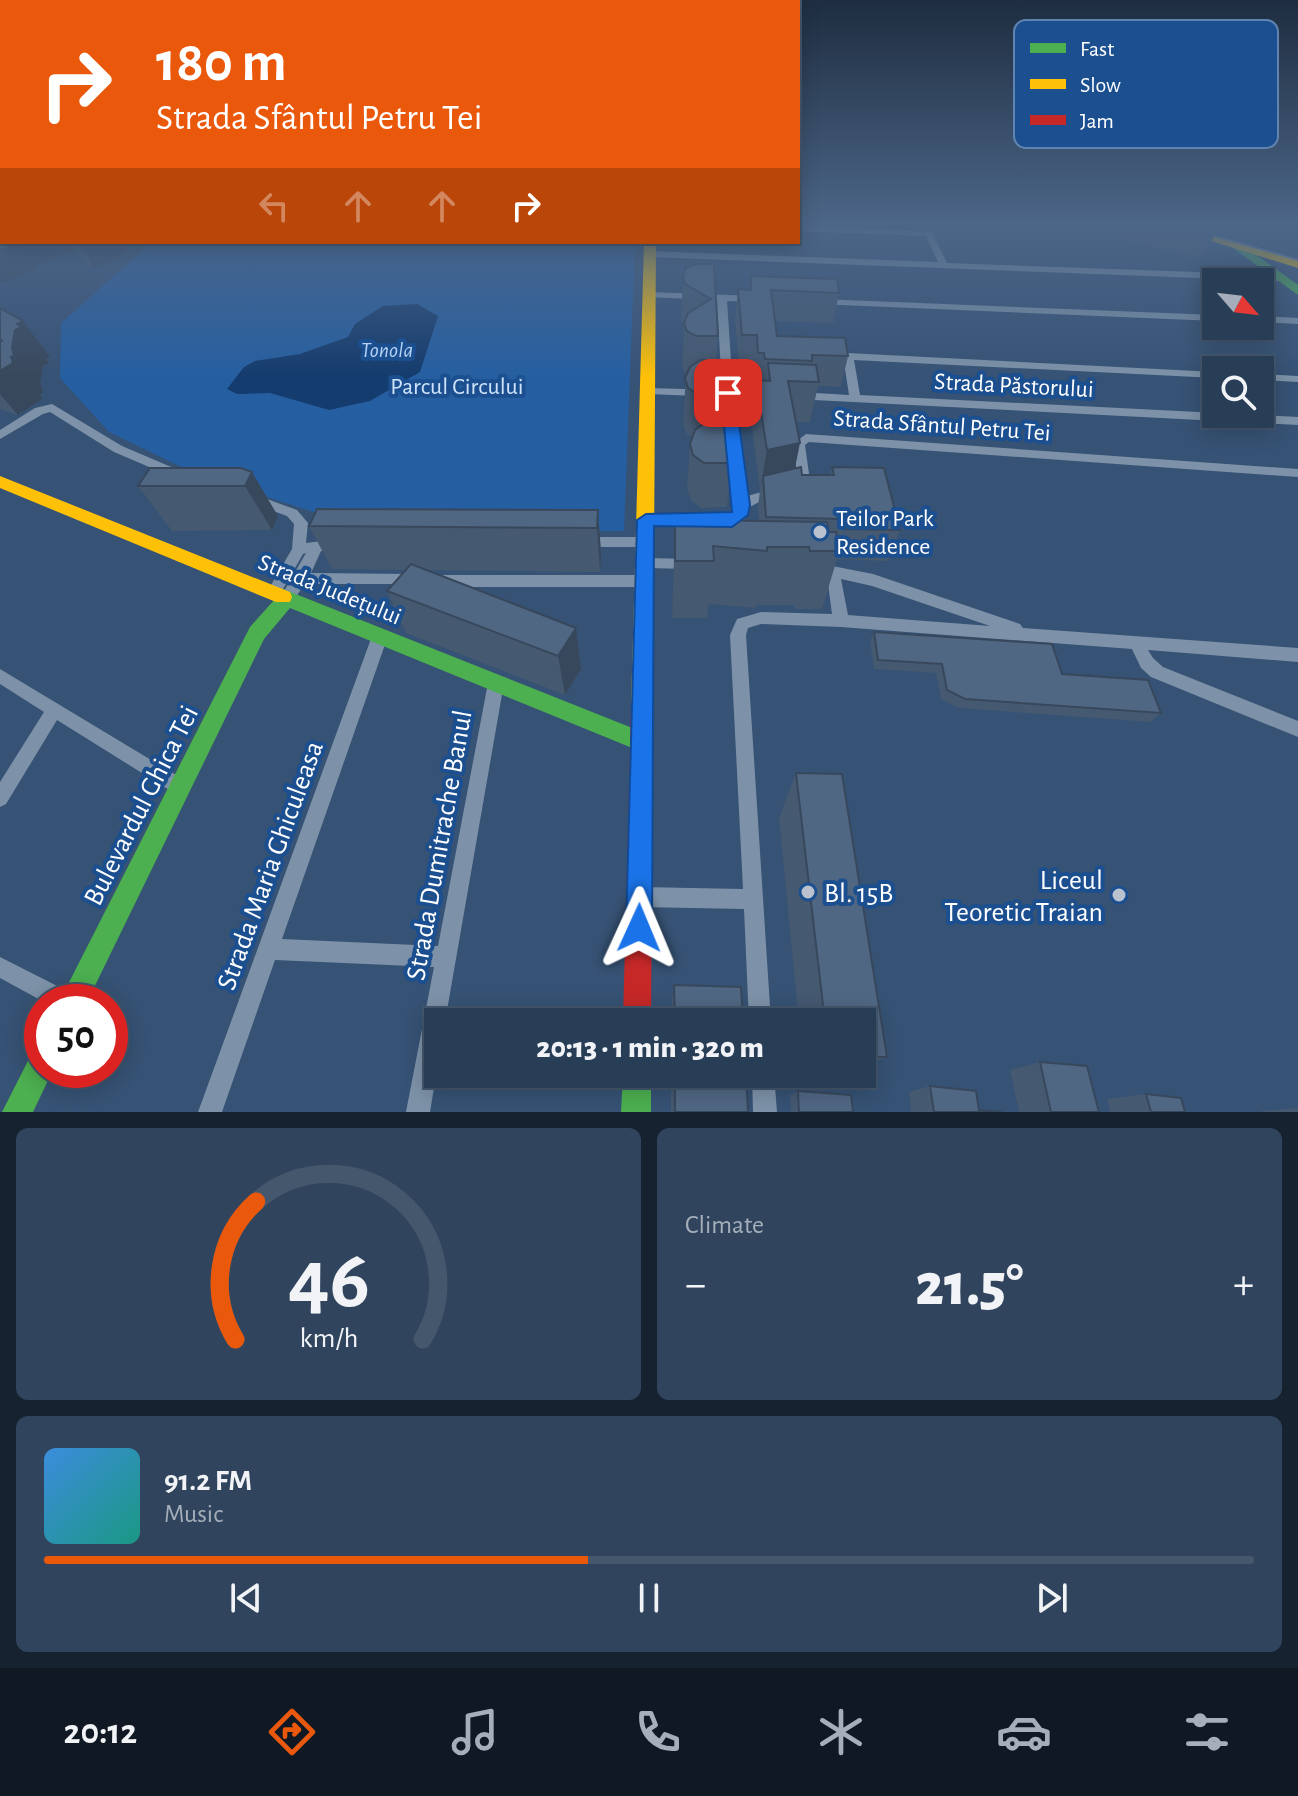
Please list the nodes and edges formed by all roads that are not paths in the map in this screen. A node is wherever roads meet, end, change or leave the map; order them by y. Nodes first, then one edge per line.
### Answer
1 (649, 273) edge
2 (1138, 273) edge
3 (1277, 273) edge
4 (1281, 278) junction
5 (1298, 291) edge
6 (649, 295) junction
7 (722, 298) junction
8 (770, 300) edge
9 (802, 301) edge
10 (1202, 317) edge
11 (1274, 320) edge
12 (1298, 321) edge
13 (1202, 374) edge
14 (1274, 378) edge
15 (1298, 379) edge
16 (647, 391) junction
17 (728, 393) junction
18 (776, 395) edge
19 (792, 396) edge
20 (855, 399) junction
21 (1298, 421) edge
22 (0, 435) edge
23 (1298, 473) edge
24 (195, 481) edge
25 (0, 482) edge
26 (249, 498) edge
27 (742, 505) junction
28 (646, 520) junction
29 (564, 542) edge
30 (645, 542) junction
31 (352, 543) edge
32 (317, 546) junction
33 (299, 549) junction
34 (706, 565) edge
35 (805, 568) edge
36 (644, 572) junction
37 (833, 572) junction
38 (301, 578) junction
39 (280, 595) junction
40 (841, 621) junction
41 (1030, 634) junction
42 (380, 636) junction
43 (1136, 642) junction
44 (1298, 655) edge
45 (0, 676) edge
46 (496, 683) junction
47 (54, 710) junction
48 (1298, 729) edge
49 (642, 742) junction
50 (180, 787) junction
51 (0, 798) edge
52 (640, 897) junction
53 (753, 899) junction
54 (268, 949) junction
55 (446, 957) junction
56 (0, 967) edge
57 (32, 984) edge
58 (82, 984) edge
59 (637, 1008) edge
60 (759, 1008) edge
61 (29, 1088) edge
62 (637, 1088) edge
63 (764, 1088) edge
64 (17, 1112) edge
65 (210, 1112) edge
66 (418, 1112) edge
67 (636, 1112) edge
68 (765, 1112) edge

1 - 6 main road
2 - 4 street
3 - 4 main road
4 - 5 main road
6 - 7 street
6 - 16 main road
7 - 8 street
7 - 17 street
9 - 10 street
11 - 12 street
13 - 20 street
14 - 15 street
16 - 17 street
16 - 28 main road
17 - 18 street
17 - 27 street
19 - 20 street, Strada Păstorului
20 - 21 street, Strada Păstorului
22 - 24 street
23 - 27 street, Strada Sfântul Petru Tei
25 - 39 main road, Strada Județului
26 - 33 street, Strada Județului
27 - 28 street, Strada Sfântul Petru Tei
28 - 30 main road
29 - 30 street
30 - 36 main road
31 - 32 street, Strada Județului
32 - 33 street, Strada Județului
32 - 38 street
33 - 39 street
34 - 36 street
35 - 37 street
36 - 38 street
36 - 49 main road
37 - 40 street
37 - 41 street
38 - 39 street
39 - 42 main road, Strada Județului
39 - 50 main road, Bulevardul Ghica Tei
40 - 41 street
40 - 53 street
41 - 43 street
42 - 46 main road, Strada Județului
42 - 54 street, Strada Maria Ghiculeasa
43 - 44 street
43 - 48 street
45 - 47 street
46 - 49 main road, Strada Județului
46 - 55 street, Strada Dumitrache Banul
47 - 50 street
47 - 51 street
49 - 52 main road
50 - 58 main road, Bulevardul Ghica Tei
52 - 53 street
52 - 59 main road
53 - 60 street
54 - 55 street
54 - 65 street, Strada Maria Ghiculeasa
55 - 66 street, Strada Dumitrache Banul
56 - 57 street
61 - 64 main road
62 - 67 main road
63 - 68 street

